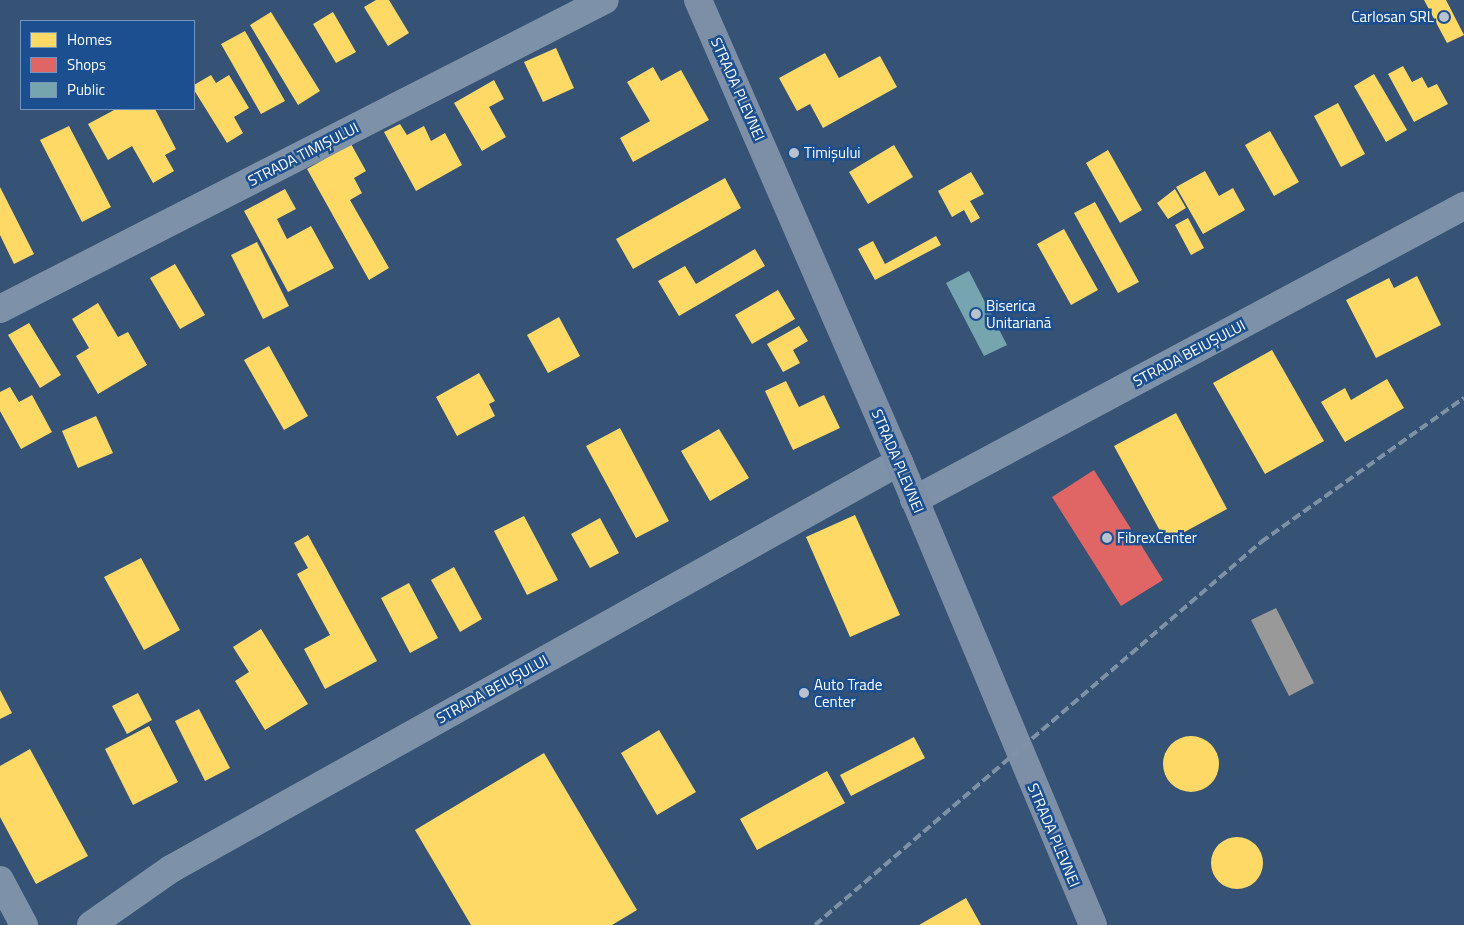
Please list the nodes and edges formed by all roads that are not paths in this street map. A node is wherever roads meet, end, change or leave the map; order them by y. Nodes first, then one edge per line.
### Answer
1 (605, 0) edge
2 (698, 0) edge
3 (1464, 206) edge
4 (0, 309) edge
5 (899, 462) junction
6 (914, 500) junction
7 (0, 880) edge
8 (24, 925) edge
9 (91, 925) edge
10 (1093, 925) edge

1 - 4 street, STRADA TIMIȘULUI
2 - 5 main road, STRADA PLEVNEI
3 - 6 street, STRADA BEIUȘULUI
5 - 6 main road, STRADA PLEVNEI
5 - 9 street, STRADA BEIUȘULUI
6 - 10 main road, STRADA PLEVNEI
7 - 8 street

